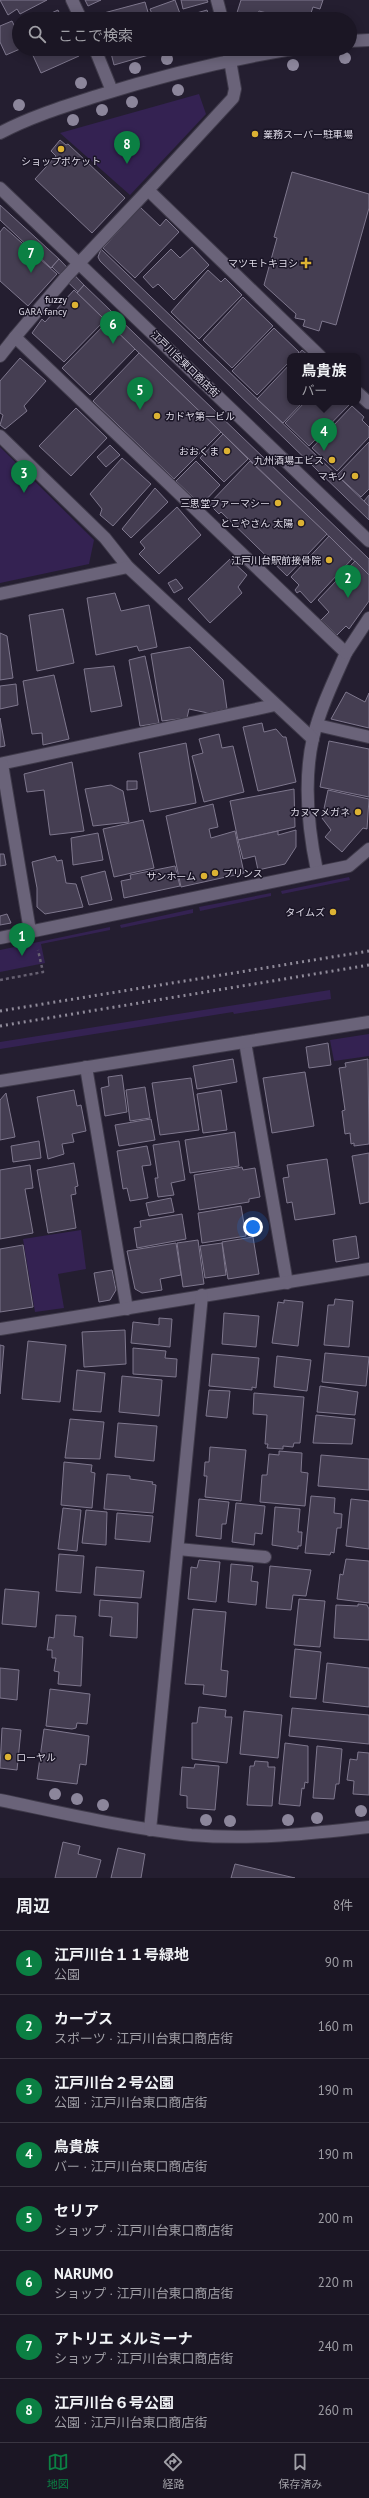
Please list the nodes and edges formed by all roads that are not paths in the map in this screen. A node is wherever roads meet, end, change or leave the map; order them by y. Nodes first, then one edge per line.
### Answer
1 (72, 0) edge
2 (217, 0) edge
3 (78, 12) edge
4 (220, 12) edge
5 (369, 40) edge
6 (357, 41) edge
7 (98, 56) edge
8 (224, 56) edge
9 (230, 56) edge
10 (112, 91) junction
11 (0, 133) edge
12 (0, 188) edge
13 (148, 190) junction
14 (80, 263) junction
15 (15, 337) junction
16 (317, 353) edge
17 (0, 356) edge
18 (361, 396) edge
19 (369, 403) edge
20 (0, 436) edge
21 (369, 541) edge
22 (128, 567) junction
23 (0, 594) edge
24 (369, 618) edge
25 (346, 653) junction
26 (275, 705) junction
27 (317, 726) junction
28 (369, 737) edge
29 (313, 739) junction
30 (1, 764) edge
31 (369, 849) edge
32 (317, 871) junction
33 (32, 931) junction
34 (0, 938) edge
35 (369, 1022) edge
36 (245, 1042) junction
37 (86, 1067) junction
38 (0, 1081) edge
39 (369, 1269) edge
40 (287, 1283) junction
41 (202, 1295) junction
42 (127, 1310) junction
43 (0, 1330) edge
44 (178, 1549) junction
45 (265, 1557) dead end
46 (0, 1800) edge
47 (369, 1826) edge
48 (150, 1830) junction

1 - 3 street
2 - 4 street
5 - 6 street
7 - 10 street
8 - 10 street
9 - 13 street
10 - 11 street
12 - 14 street, 江戸川台東口商店街
13 - 14 street
13 - 16 street
14 - 15 street
14 - 21 street, 江戸川台東口商店街
15 - 17 street
15 - 25 street
18 - 19 street
20 - 22 street
22 - 23 street
22 - 26 street
24 - 25 street
25 - 27 street
26 - 29 street
26 - 30 street
27 - 28 street
27 - 29 street
29 - 32 street
30 - 33 street
31 - 32 street
32 - 33 street
33 - 34 street
35 - 36 street
36 - 37 street
36 - 40 street
37 - 38 street
37 - 42 street
39 - 40 street
40 - 41 street
41 - 42 street
41 - 44 street
42 - 43 street
44 - 45 street
44 - 48 street
46 - 48 street
47 - 48 street

